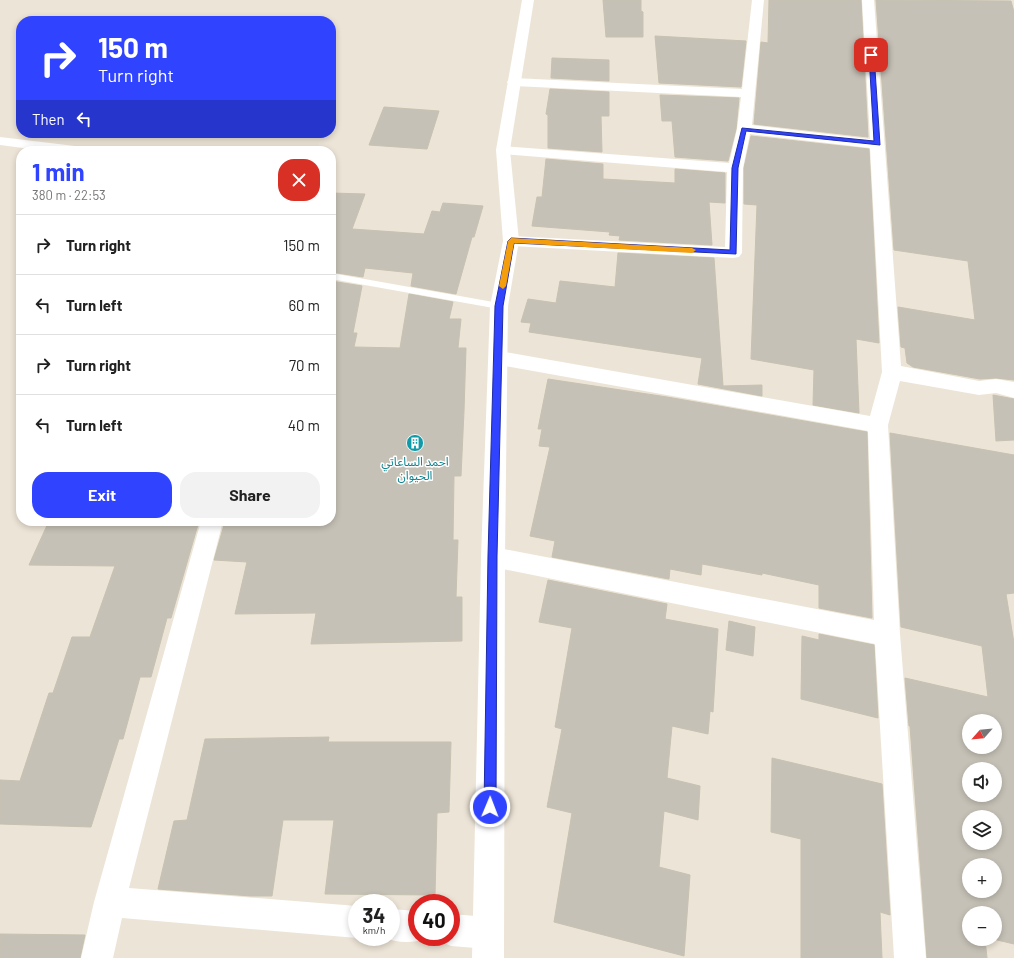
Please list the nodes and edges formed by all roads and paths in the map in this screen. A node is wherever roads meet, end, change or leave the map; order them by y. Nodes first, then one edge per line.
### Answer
1 (528, 0) edge
2 (758, 0) edge
3 (868, 0) edge
4 (514, 82) junction
5 (747, 93) junction
6 (744, 129) junction
7 (0, 141) edge
8 (878, 144) junction
9 (42, 146) edge
10 (503, 150) junction
11 (735, 168) junction
12 (511, 241) junction
13 (336, 277) edge
14 (499, 306) junction
15 (499, 358) junction
16 (892, 372) junction
17 (1014, 390) edge
18 (878, 425) junction
19 (211, 526) edge
20 (492, 556) junction
21 (887, 634) junction
22 (110, 902) junction
23 (348, 921) edge
24 (460, 934) edge
25 (488, 945) edge
26 (97, 958) edge
27 (910, 958) edge

1 - 4 street
2 - 5 street
3 - 8 street
4 - 5 street
4 - 10 street
5 - 6 street
6 - 8 street
6 - 11 street
7 - 9 street
8 - 16 street
10 - 11 street
10 - 12 street
11 - 12 street
12 - 14 street
13 - 14 lane
14 - 15 street
15 - 18 street
15 - 20 street
16 - 17 street
16 - 18 street
18 - 21 street
19 - 22 street
20 - 21 street
20 - 25 street
21 - 27 street
22 - 23 street
22 - 26 street
24 - 25 street

